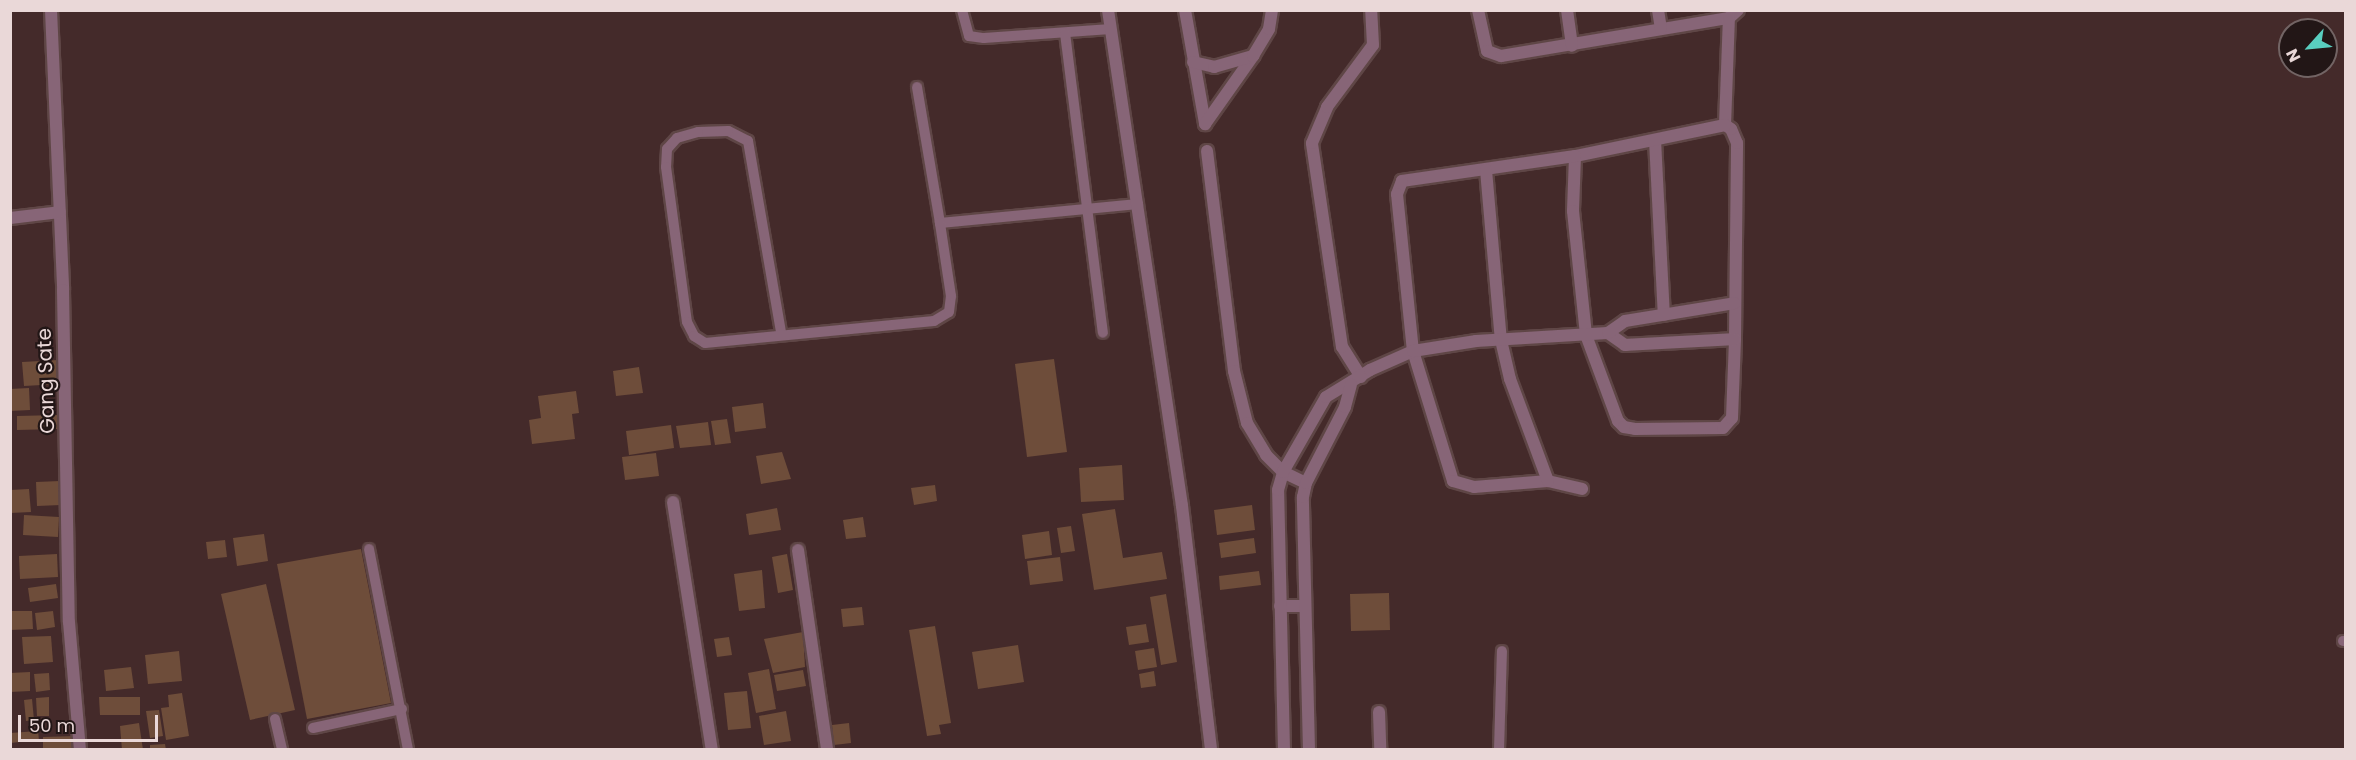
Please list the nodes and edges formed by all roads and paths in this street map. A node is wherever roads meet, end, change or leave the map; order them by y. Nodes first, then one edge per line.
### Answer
1 (51, 10) edge
2 (962, 10) edge
3 (1108, 10) edge
4 (1185, 10) edge
5 (1272, 10) edge
6 (1371, 10) edge
7 (1478, 10) edge
8 (1567, 10) edge
9 (1658, 10) edge
10 (1734, 14) edge
11 (1111, 29) junction
12 (1661, 29) junction
13 (1065, 33) junction
14 (1572, 46) junction
15 (1253, 56) junction
16 (1193, 62) junction
17 (917, 87) dead end
18 (1725, 125) junction
19 (1655, 140) junction
20 (1207, 151) dead end
21 (1575, 156) junction
22 (1486, 170) junction
23 (1138, 204) junction
24 (1088, 208) junction
25 (60, 212) junction
26 (10, 218) edge
27 (940, 223) junction
28 (1735, 303) junction
29 (1664, 315) junction
30 (781, 332) junction
31 (1103, 333) dead end
32 (1608, 333) junction
33 (1586, 335) junction
34 (1735, 339) junction
35 (1501, 340) junction
36 (1413, 351) junction
37 (1356, 381) junction
38 (1282, 472) junction
39 (1548, 481) junction
40 (1306, 483) junction
41 (1582, 489) dead end
42 (673, 502) dead end
43 (369, 549) dead end
44 (798, 550) dead end
45 (1280, 606) junction
46 (1305, 606) junction
47 (1502, 651) dead end
48 (402, 709) junction
49 (1379, 712) dead end
50 (275, 719) dead end
51 (313, 728) dead end
52 (80, 750) edge
53 (282, 750) edge
54 (408, 750) edge
55 (712, 750) edge
56 (827, 750) edge
57 (1211, 750) edge
58 (1284, 750) edge
59 (1309, 750) edge
60 (1380, 750) edge
61 (1499, 750) edge

1 - 25 street, Gang Sate
2 - 13 lane
3 - 11 street
4 - 16 street
5 - 15 street
6 - 37 street
7 - 14 street
8 - 14 street
9 - 12 street
10 - 12 street
10 - 18 street
11 - 13 lane
11 - 23 street
12 - 14 street
13 - 24 lane
15 - 16 street
15 - 16 street
17 - 27 lane
18 - 19 street
18 - 28 street
19 - 21 street
19 - 29 street
20 - 38 street
21 - 22 street
21 - 33 street
22 - 35 street
22 - 36 street
23 - 24 lane
23 - 57 street
24 - 27 lane
24 - 31 lane
25 - 26 street
25 - 52 street, Gang Sate
27 - 30 lane
28 - 29 street
28 - 34 street
29 - 32 street
30 - 30 lane
32 - 33 street
32 - 34 street
33 - 34 street
33 - 35 street
35 - 36 street
35 - 39 street
36 - 37 street
36 - 39 street
37 - 38 street
37 - 40 street
38 - 40 street
38 - 45 street
39 - 41 street
40 - 46 street
42 - 55 street
43 - 48 lane
44 - 56 street
45 - 46 street
45 - 58 street
46 - 59 street
47 - 61 lane
48 - 51 lane
48 - 54 lane
49 - 60 street
50 - 53 lane

